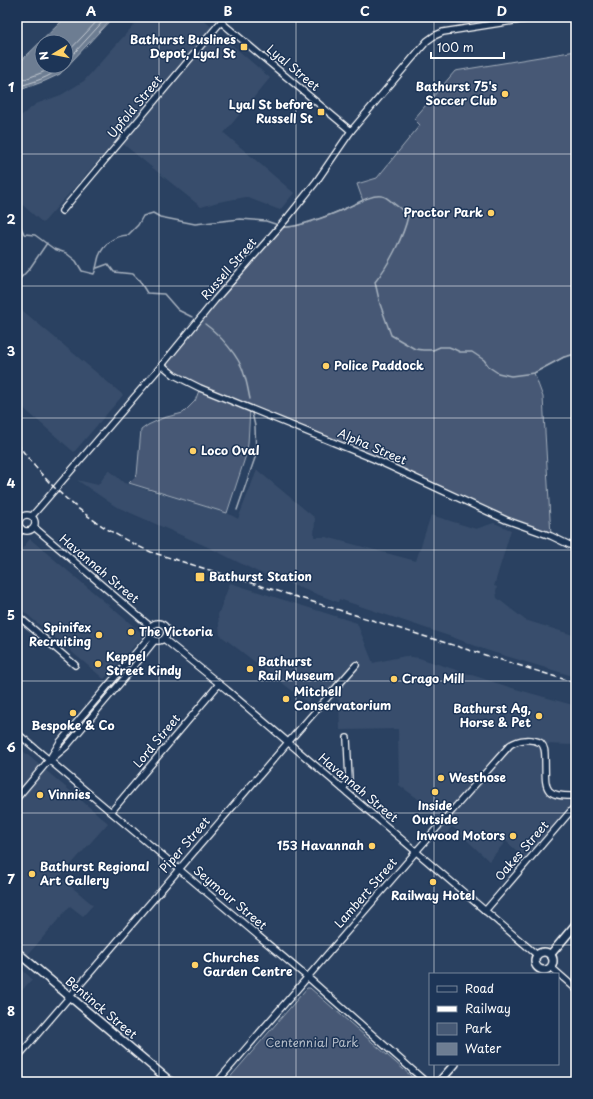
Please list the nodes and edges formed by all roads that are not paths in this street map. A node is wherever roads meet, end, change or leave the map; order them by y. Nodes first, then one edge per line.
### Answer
1 (225, 17) edge
2 (539, 17) edge
3 (221, 22) junction
4 (351, 131) junction
5 (62, 211) dead end
6 (162, 365) junction
7 (19, 515) edge
8 (32, 516) junction
9 (34, 527) junction
10 (22, 529) junction
11 (17, 535) edge
12 (576, 548) edge
13 (17, 615) edge
14 (151, 627) junction
15 (150, 636) junction
16 (164, 639) junction
17 (155, 640) junction
18 (75, 665) dead end
19 (356, 665) dead end
20 (122, 670) junction
21 (127, 675) junction
22 (219, 684) junction
23 (80, 720) junction
24 (85, 724) junction
25 (17, 733) edge
26 (347, 738) dead end
27 (288, 742) junction
28 (49, 760) junction
29 (343, 790) junction
30 (576, 796) edge
31 (17, 798) edge
32 (576, 805) edge
33 (111, 812) junction
34 (416, 852) junction
35 (179, 869) junction
36 (485, 911) junction
37 (576, 924) edge
38 (17, 952) edge
39 (537, 955) junction
40 (550, 955) junction
41 (551, 967) junction
42 (538, 968) junction
43 (534, 973) edge
44 (558, 973) edge
45 (559, 974) edge
46 (308, 978) junction
47 (576, 989) edge
48 (70, 996) junction
49 (17, 1058) edge
50 (454, 1065) edge
51 (171, 1082) edge
52 (217, 1082) edge
53 (426, 1082) edge
54 (439, 1082) edge

1 - 3 street, Upfold Street
2 - 4 street, Russell Street
3 - 4 street, Lyal Street
3 - 5 street, Upfold Street
4 - 6 street, Russell Street
6 - 8 street, Russell Street
6 - 12 street, Alpha Street
7 - 8 street
7 - 10 street
8 - 9 street
9 - 10 street
9 - 14 street, Havannah Street
10 - 11 street
13 - 18 street
14 - 15 street
14 - 16 street
15 - 17 street
15 - 20 street
16 - 17 street
16 - 22 street, Havannah Street
17 - 21 street
19 - 27 street, Piper Street
20 - 21 street
20 - 23 street
21 - 24 street
22 - 27 street, Havannah Street
22 - 33 street, Lord Street
23 - 24 street
23 - 28 street
24 - 28 street
25 - 28 street, Seymour Street
26 - 29 street
27 - 29 street, Havannah Street
27 - 35 street, Piper Street
28 - 31 street
28 - 33 street, Seymour Street
29 - 34 street, Havannah Street
30 - 34 street, Lambert Street
32 - 36 street, Oakes Street
33 - 35 street, Seymour Street
34 - 36 street, Havannah Street
34 - 46 street, Lambert Street
35 - 46 street, Seymour Street
35 - 48 street, Piper Street
36 - 39 street, Havannah Street
37 - 40 main road
38 - 48 main road, Bentinck Street
39 - 40 main road
39 - 42 main road
40 - 41 main road
41 - 42 main road
41 - 44 street
42 - 43 main road
45 - 47 street
46 - 52 street, Lambert Street
46 - 53 street, Seymour Street
48 - 49 street, Piper Street
48 - 51 main road, Bentinck Street
50 - 54 main road

